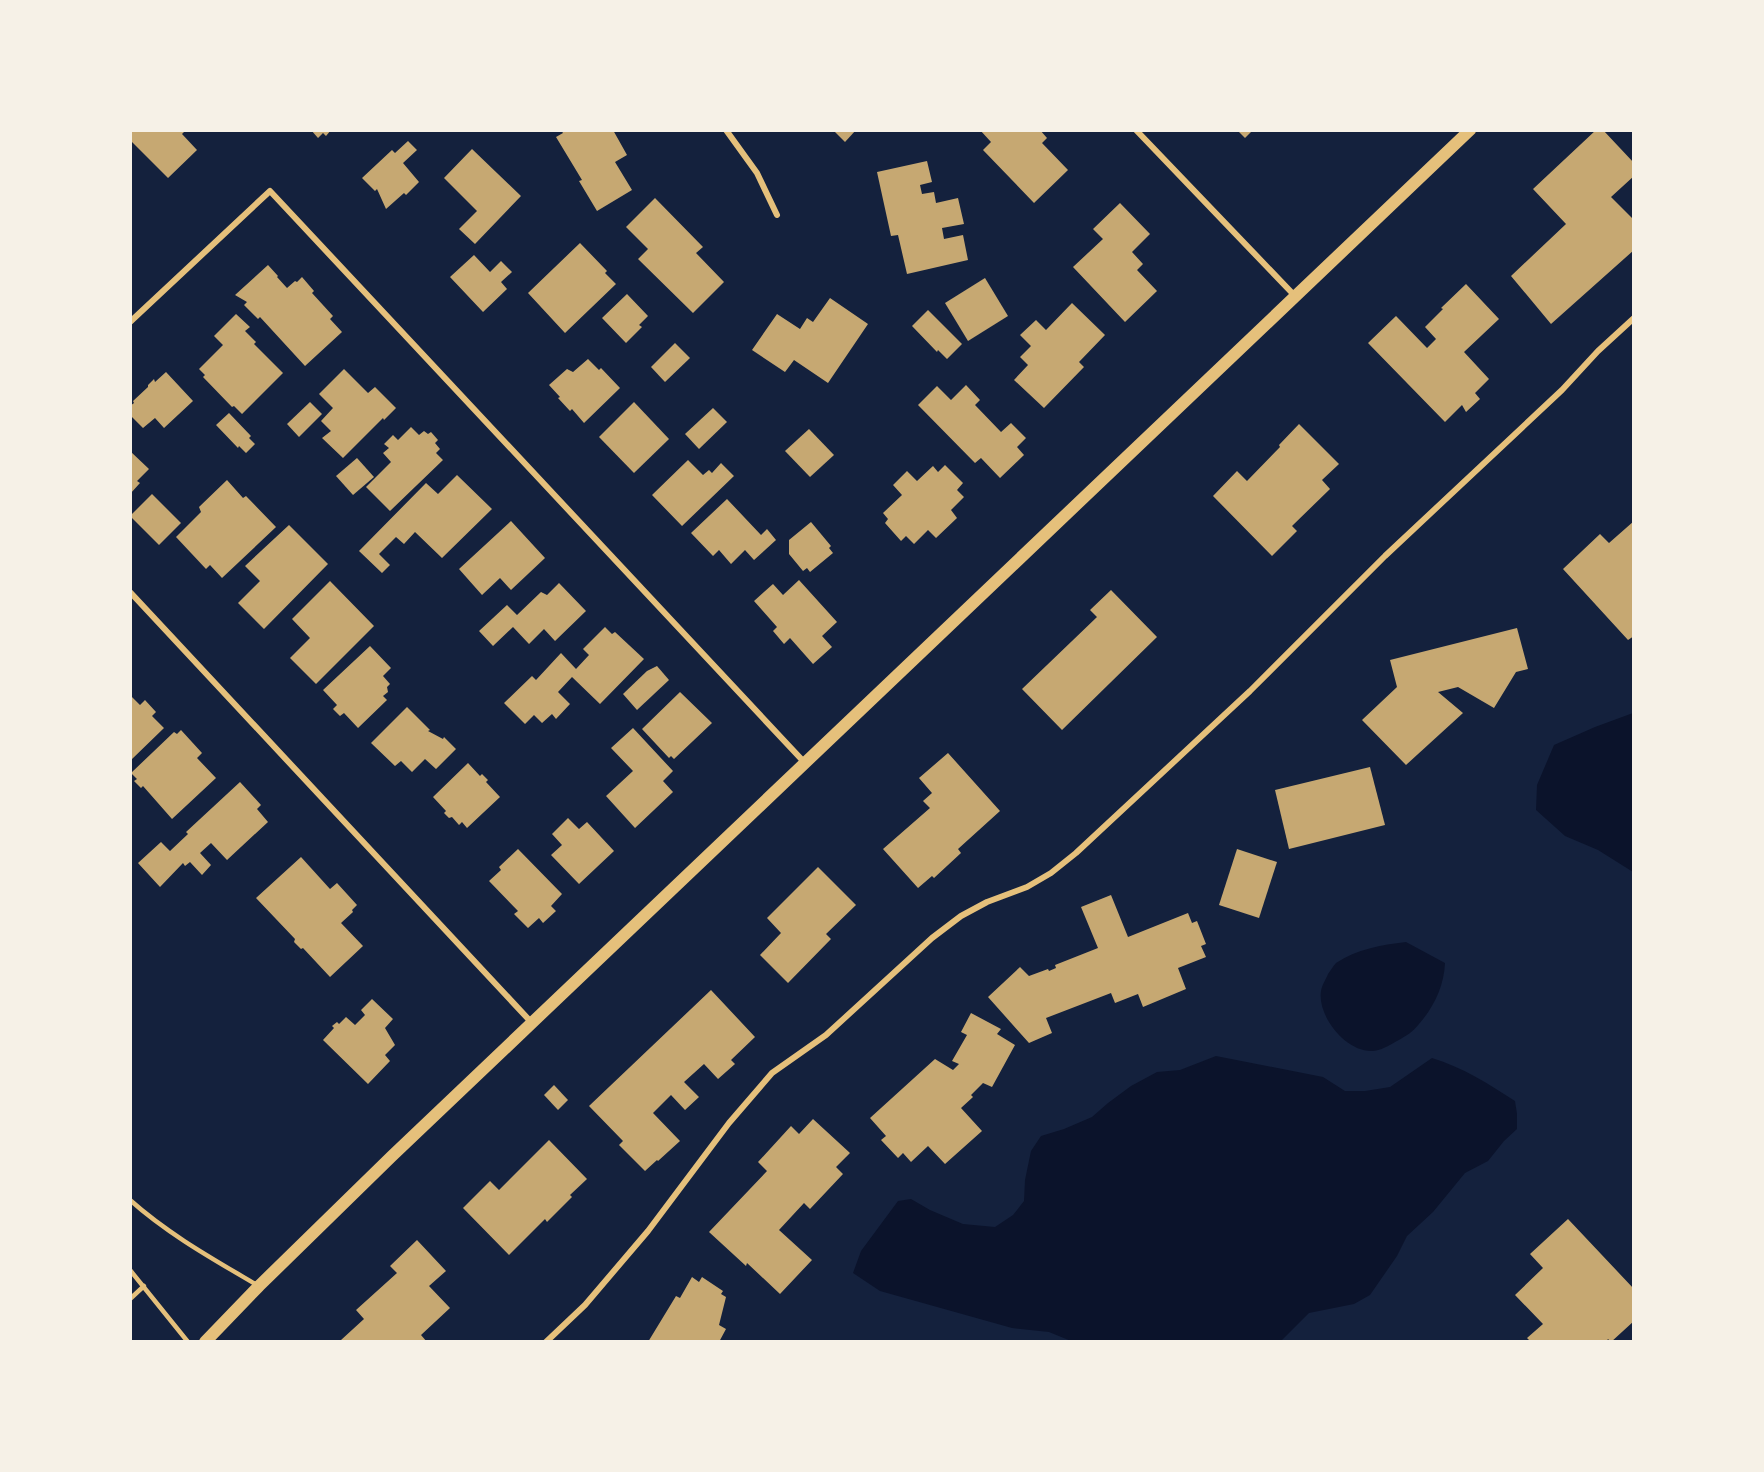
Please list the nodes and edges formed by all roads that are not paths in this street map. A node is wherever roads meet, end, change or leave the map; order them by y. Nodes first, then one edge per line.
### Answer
1 (726, 130) edge
2 (1136, 130) edge
3 (1470, 130) edge
4 (777, 215) dead end
5 (1296, 296) junction
6 (1634, 318) edge
7 (130, 322) edge
8 (130, 592) edge
9 (805, 763) junction
10 (532, 1023) junction
11 (130, 1200) edge
12 (130, 1270) edge
13 (144, 1286) junction
14 (259, 1286) junction
15 (130, 1299) edge
16 (188, 1341) edge
17 (206, 1341) edge
18 (546, 1341) edge

1 - 4 street
2 - 5 street
3 - 5 main road
5 - 9 main road
6 - 18 street
7 - 9 street
8 - 10 street
9 - 10 main road
10 - 14 main road
11 - 14 lane
12 - 13 lane
13 - 15 lane
13 - 16 lane
14 - 17 main road

